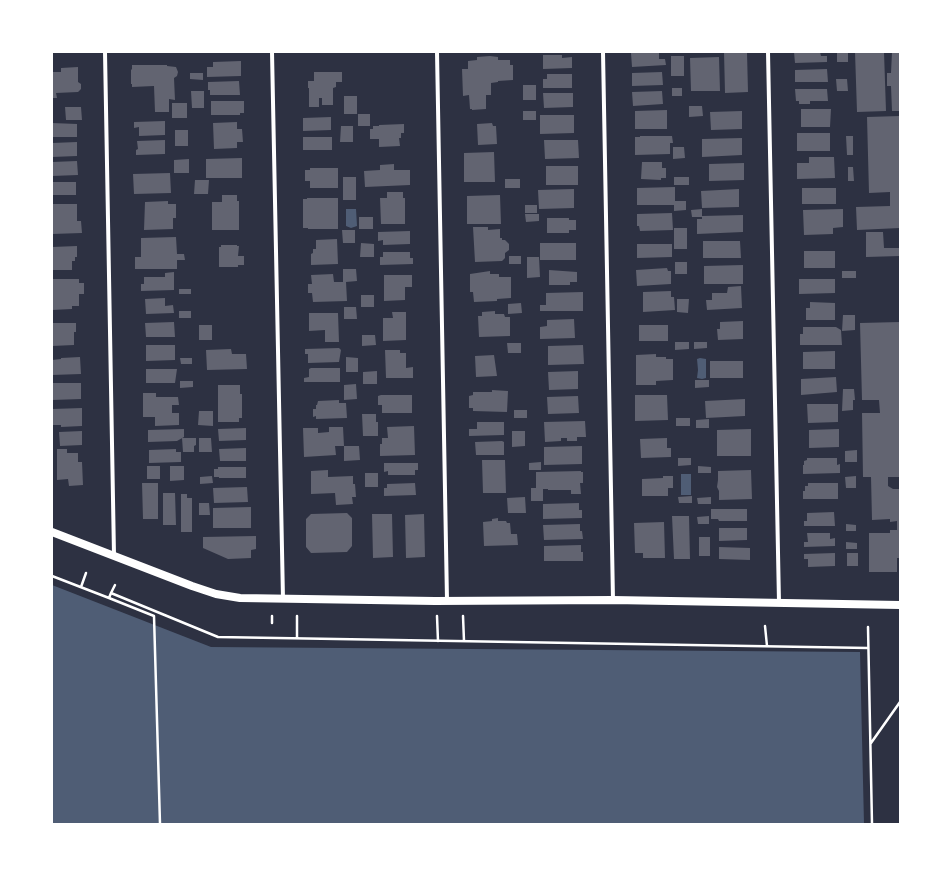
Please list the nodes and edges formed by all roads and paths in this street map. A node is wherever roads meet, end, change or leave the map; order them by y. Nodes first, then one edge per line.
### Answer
1 (105, 52) edge
2 (272, 52) edge
3 (437, 52) edge
4 (603, 52) edge
5 (768, 52) edge
6 (52, 532) edge
7 (114, 556) junction
8 (86, 573) dead end
9 (52, 576) edge
10 (115, 584) dead end
11 (81, 587) junction
12 (111, 594) junction
13 (109, 598) junction
14 (283, 599) junction
15 (448, 600) junction
16 (613, 600) junction
17 (779, 602) junction
18 (900, 605) edge
19 (272, 616) dead end
20 (297, 616) dead end
21 (437, 616) dead end
22 (463, 616) dead end
23 (272, 623) dead end
24 (765, 626) dead end
25 (868, 627) dead end
26 (297, 638) junction
27 (438, 640) junction
28 (464, 641) junction
29 (767, 646) junction
30 (868, 648) junction
31 (900, 702) edge
32 (870, 744) junction
33 (160, 824) edge
34 (872, 824) edge

1 - 7 street
2 - 14 street
3 - 15 street
4 - 16 street
5 - 17 street
6 - 7 main road
7 - 14 main road
8 - 11 path
9 - 11 path
10 - 12 path
11 - 13 path
12 - 13 path
12 - 26 path
13 - 33 path
14 - 15 main road
15 - 16 main road
16 - 17 main road
17 - 18 main road
19 - 23 path
20 - 26 path
21 - 27 path
22 - 28 path
24 - 29 path
25 - 30 path
26 - 27 path
27 - 28 path
28 - 29 path
29 - 30 path
30 - 32 path
31 - 32 path
32 - 34 path

